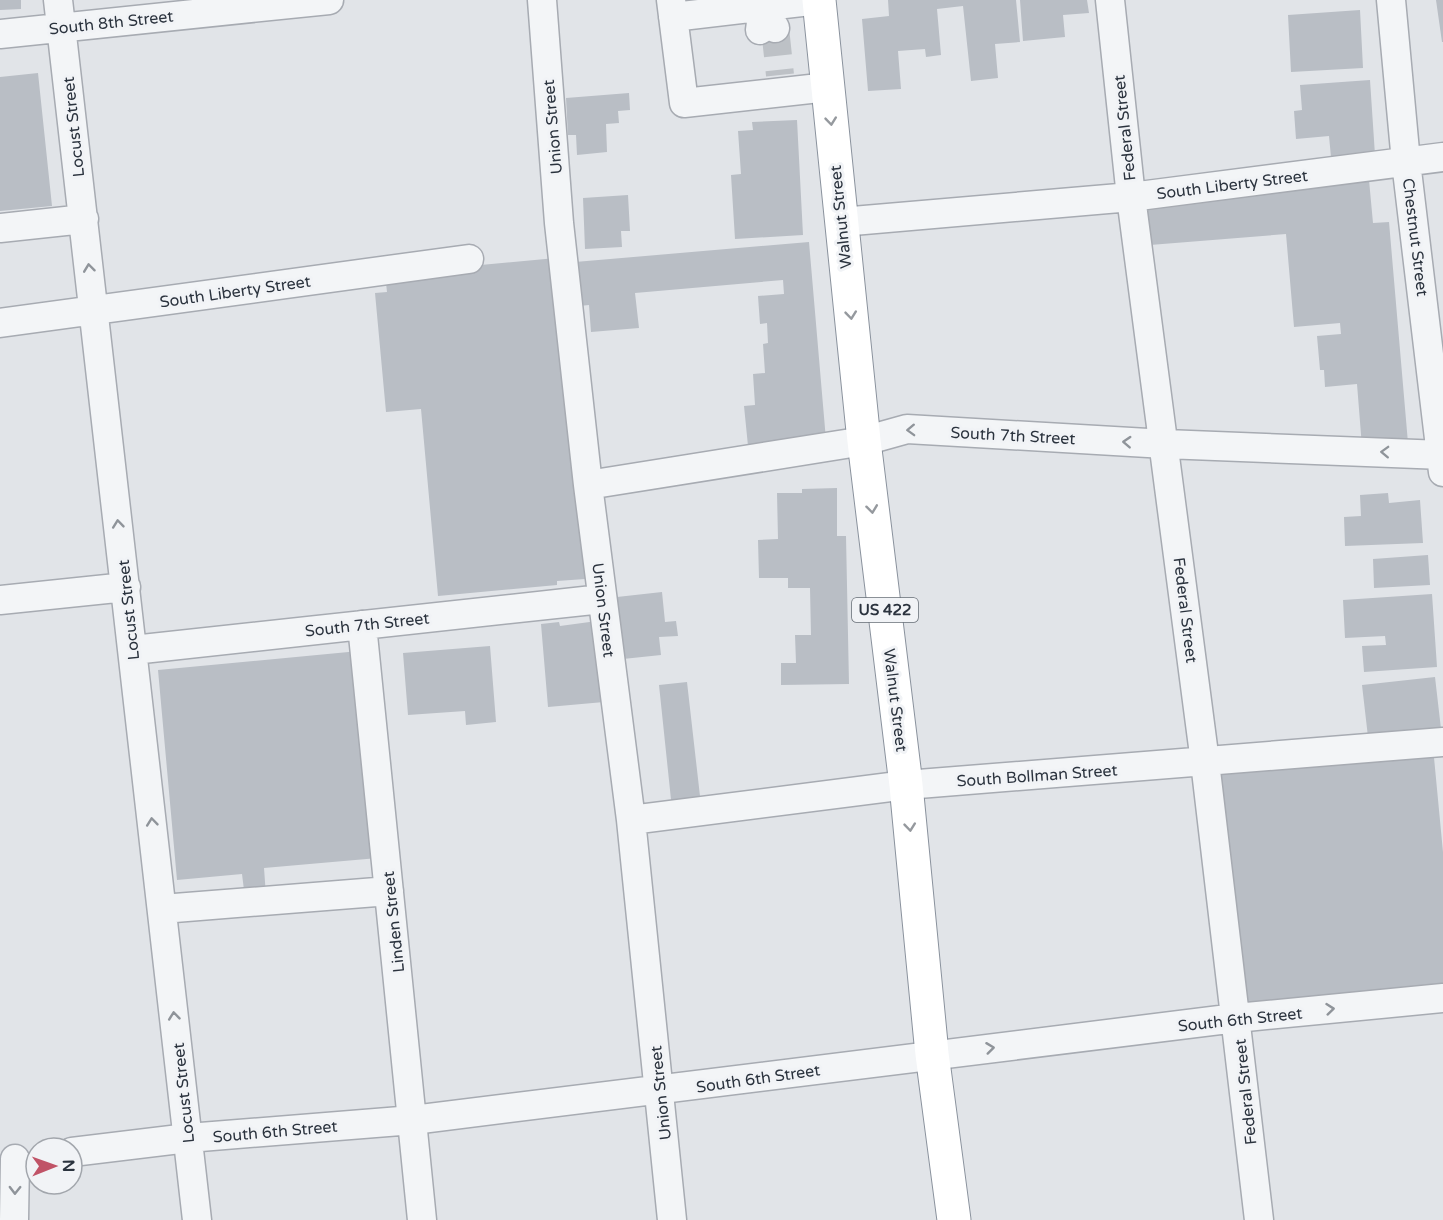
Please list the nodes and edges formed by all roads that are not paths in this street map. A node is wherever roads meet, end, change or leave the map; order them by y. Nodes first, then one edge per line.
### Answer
1 (329, 0) edge
2 (542, 0) edge
3 (819, 0) edge
4 (1110, 0) edge
5 (1391, 0) edge
6 (294, 2) edge
7 (672, 9) edge
8 (60, 13) edge
9 (0, 34) edge
10 (828, 87) junction
11 (1443, 157) edge
12 (1406, 162) junction
13 (1131, 197) junction
14 (84, 219) junction
15 (841, 222) junction
16 (0, 228) edge
17 (470, 259) dead end
18 (94, 310) junction
19 (0, 323) edge
20 (864, 441) junction
21 (1165, 444) junction
22 (1442, 461) edge
23 (588, 485) junction
24 (126, 587) junction
25 (602, 599) junction
26 (0, 600) edge
27 (362, 625) junction
28 (133, 650) junction
29 (1443, 742) edge
30 (1205, 762) junction
31 (906, 785) junction
32 (631, 820) junction
33 (389, 891) junction
34 (162, 909) junction
35 (1443, 998) edge
36 (1236, 1018) junction
37 (932, 1054) junction
38 (660, 1091) junction
39 (412, 1120) junction
40 (188, 1138) junction
41 (84, 1151) edge
42 (17, 1159) edge
43 (15, 1220) edge
44 (197, 1220) edge
45 (422, 1220) edge
46 (672, 1220) edge
47 (954, 1220) edge
48 (1259, 1220) edge

1 - 6 street, South 8th Street
2 - 23 street, Union Street
3 - 7 street
3 - 10 highway, Walnut Street / US 422
4 - 13 street, Federal Street
5 - 12 street, Chestnut Street
6 - 8 street, South 8th Street
7 - 10 street
8 - 9 street, South 8th Street
8 - 14 street, Locust Street
10 -> 15 highway, Walnut Street / US 422
11 - 12 street, South Liberty Street
12 - 13 street, South Liberty Street
12 - 22 street, Chestnut Street
13 - 15 street, South Liberty Street
13 - 21 street, Federal Street
14 - 16 street
18 -> 14 street, Locust Street
15 -> 20 highway, Walnut Street / US 422
17 - 18 street, South Liberty Street
18 - 19 street, South Liberty Street
24 -> 18 street, Locust Street
21 -> 20 street, South 7th Street
20 - 23 street, South 7th Street
20 -> 31 highway, Walnut Street / US 422
22 -> 21 street, South 7th Street
21 - 30 street, Federal Street
23 - 25 street, Union Street
24 - 26 street
24 - 28 street, Locust Street
25 - 27 street, South 7th Street
25 - 32 street, Union Street
27 - 28 street, South 7th Street
27 - 33 street, Linden Street
34 -> 28 street, Locust Street
29 - 30 street, South Bollman Street
30 - 31 street, South Bollman Street
30 - 36 street, Federal Street
31 - 32 street, South Bollman Street
31 -> 37 highway, Walnut Street / US 422
32 - 38 street, Union Street
33 - 34 street
33 - 39 street, Linden Street
40 -> 34 street, Locust Street
36 -> 35 street, South 6th Street
37 -> 36 street, South 6th Street
36 - 48 street, Federal Street
37 - 38 street, South 6th Street
37 - 47 highway, Walnut Street / US 422
38 - 39 street, South 6th Street
38 - 46 street, Union Street
39 - 40 street, South 6th Street
39 - 45 street, Linden Street
40 - 41 street, South 6th Street
40 - 44 street, Locust Street
42 -> 43 street

